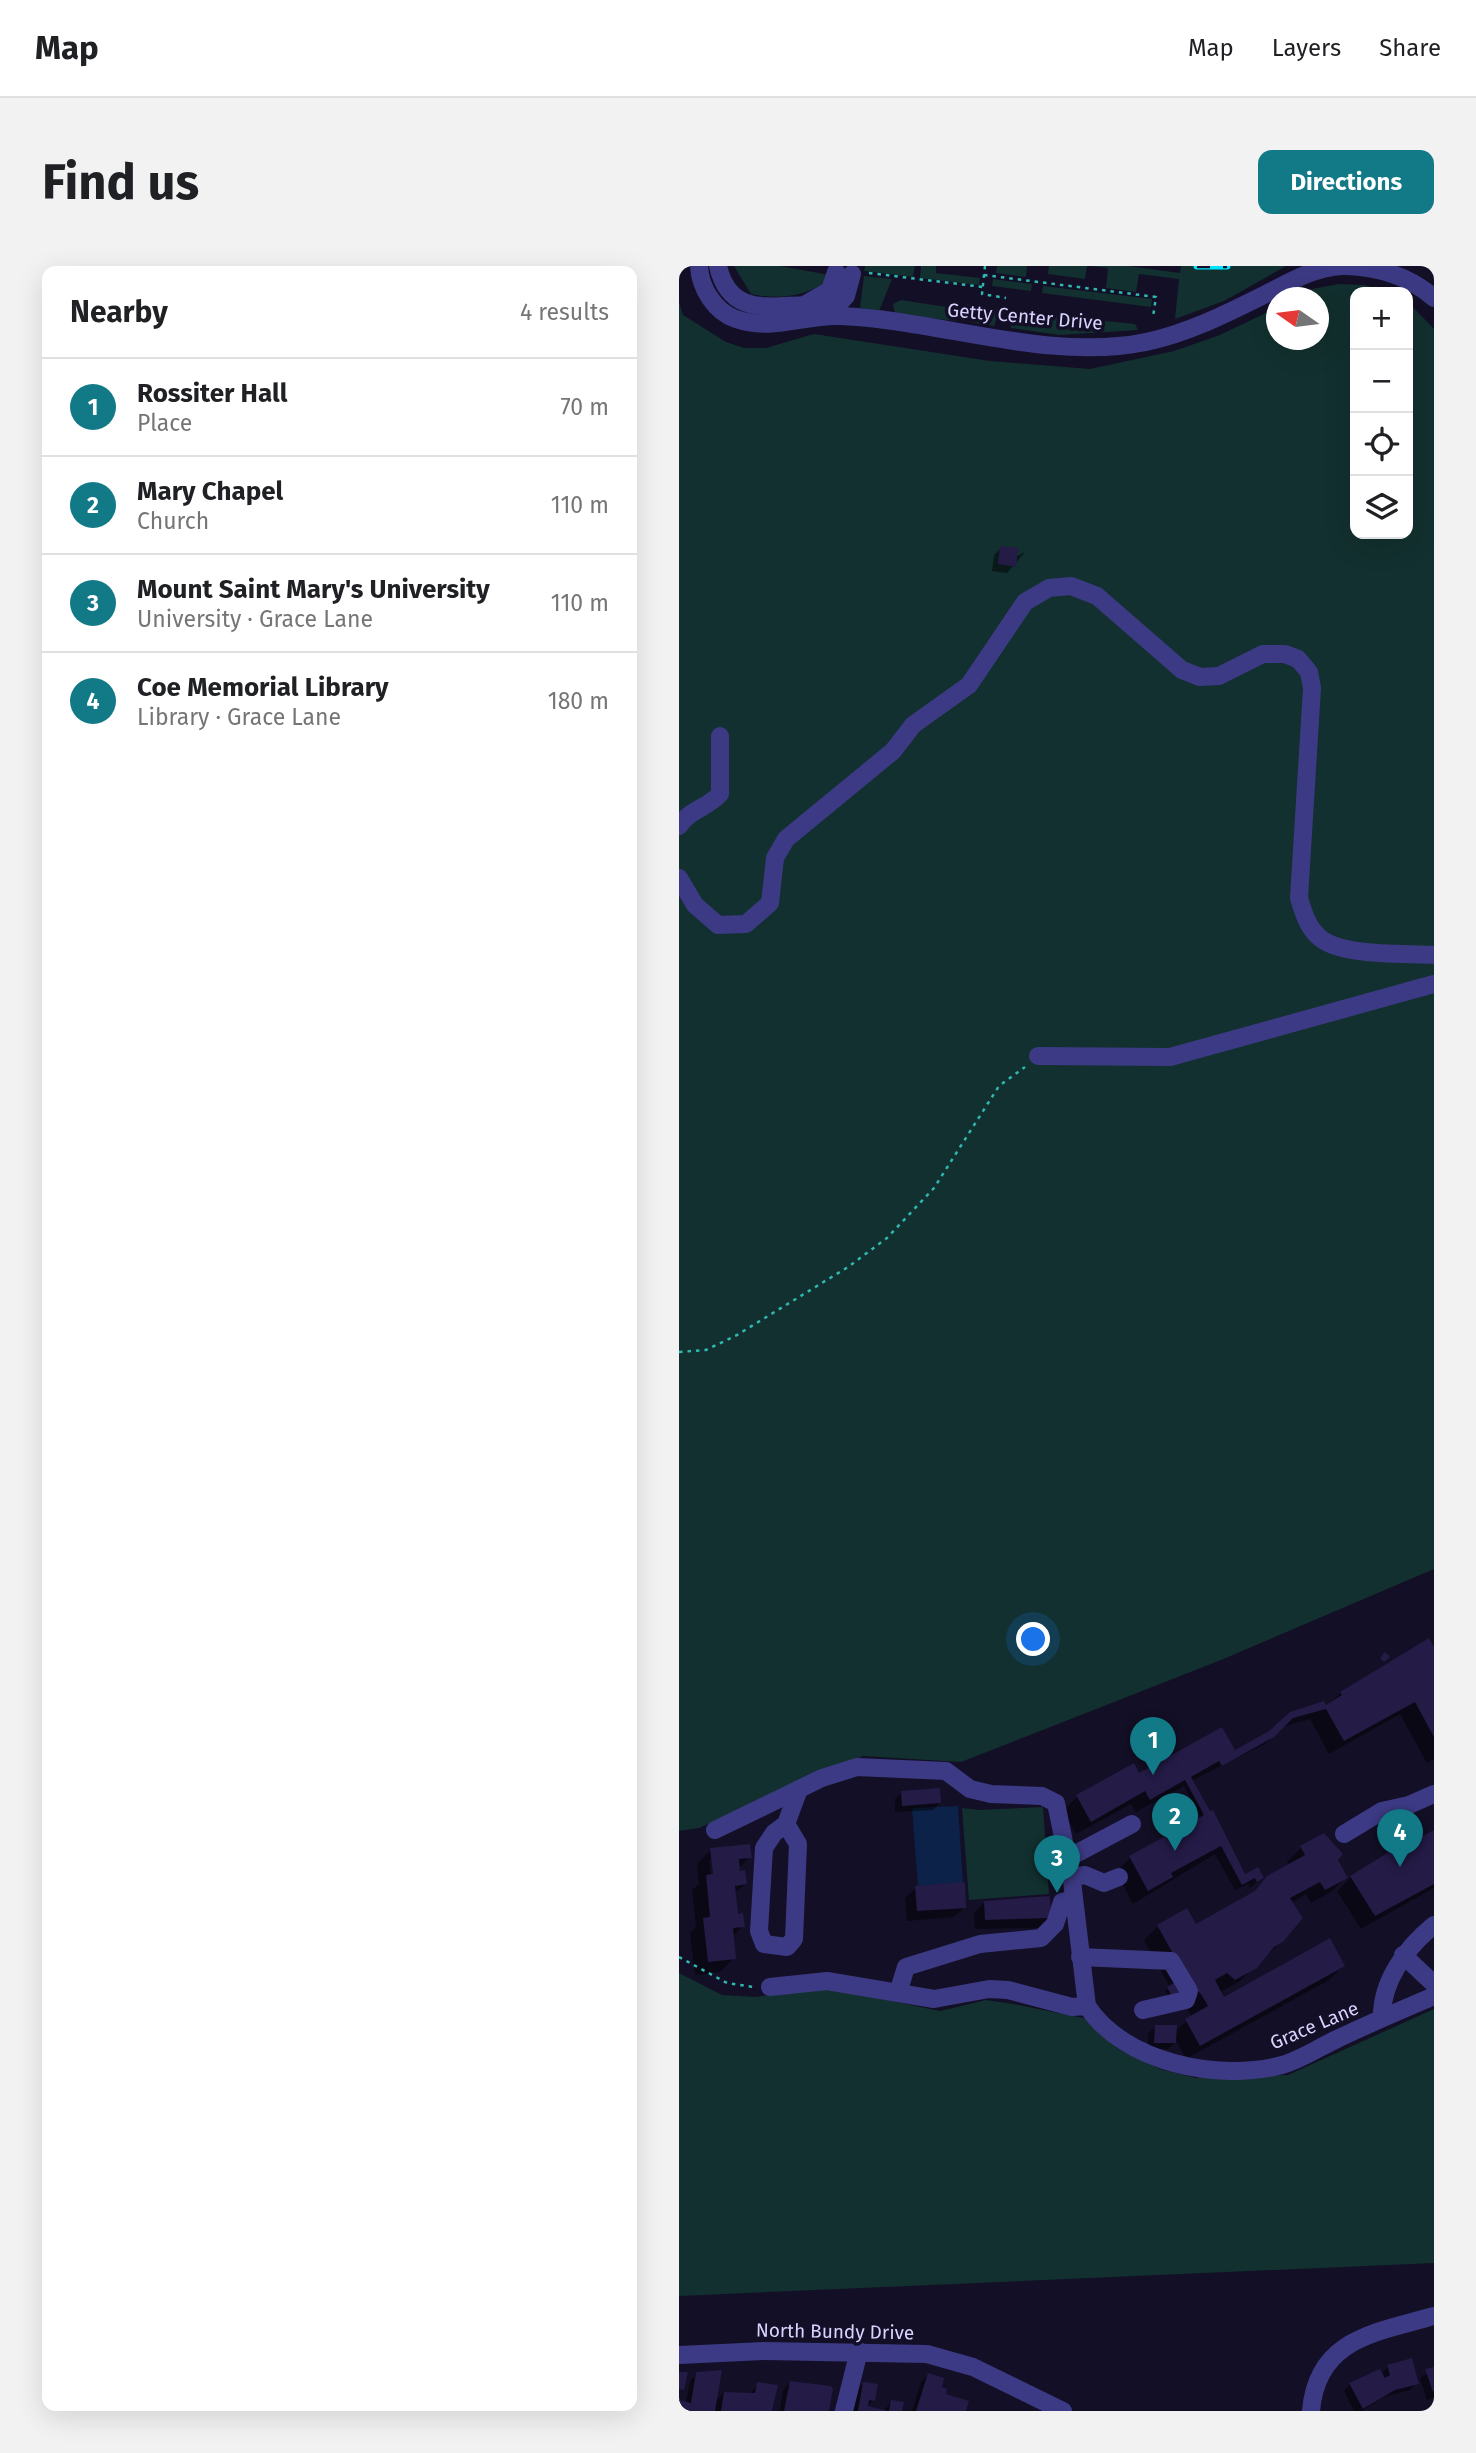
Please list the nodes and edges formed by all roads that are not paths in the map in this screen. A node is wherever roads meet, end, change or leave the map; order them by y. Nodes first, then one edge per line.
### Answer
1 (699, 266) edge
2 (718, 266) edge
3 (1344, 266) edge
4 (1434, 298) edge
5 (806, 304) junction
6 (831, 312) junction
7 (720, 736) dead end
8 (679, 827) edge
9 (679, 878) edge
10 (1434, 955) edge
11 (1434, 984) edge
12 (1038, 1056) road end
13 (799, 1789) junction
14 (1434, 1794) edge
15 (786, 1824) junction
16 (1132, 1824) dead end
17 (715, 1830) dead end
18 (1344, 1834) dead end
19 (1068, 1858) junction
20 (1072, 1877) junction
21 (1119, 1877) dead end
22 (1074, 1899) junction
23 (1431, 1930) edge
24 (1403, 1955) junction
25 (1080, 1957) junction
26 (1434, 1984) edge
27 (770, 1987) road end
28 (898, 1993) junction
29 (1434, 1996) edge
30 (1087, 2006) junction
31 (1143, 2010) dead end
32 (1382, 2018) junction
33 (1434, 2316) edge
34 (859, 2351) junction
35 (679, 2355) edge
36 (844, 2411) edge
37 (1063, 2411) edge
38 (1311, 2411) edge

1 - 6 street, Getty Center Drive
2 - 5 street, Getty Center Drive
3 - 4 street, Getty Center Drive
3 - 6 street, Getty Center Drive
5 - 6 street, Getty Center Drive
5 - 6 street
7 - 8 street
9 - 10 street
11 - 12 street
13 - 15 street
13 - 17 street
13 - 19 street
14 - 18 street
15 - 15 street
16 - 19 street
19 - 20 street
20 - 21 street
20 - 22 street
22 - 25 street
22 - 28 street
23 - 24 street
24 - 26 street
24 - 32 street
25 - 30 street
25 - 31 street
27 - 28 street
28 - 30 street
29 - 32 street, Grace Lane
30 - 32 street, Grace Lane
33 - 38 street
34 - 35 street, North Bundy Drive
34 - 36 street
34 - 37 street, North Bundy Drive

